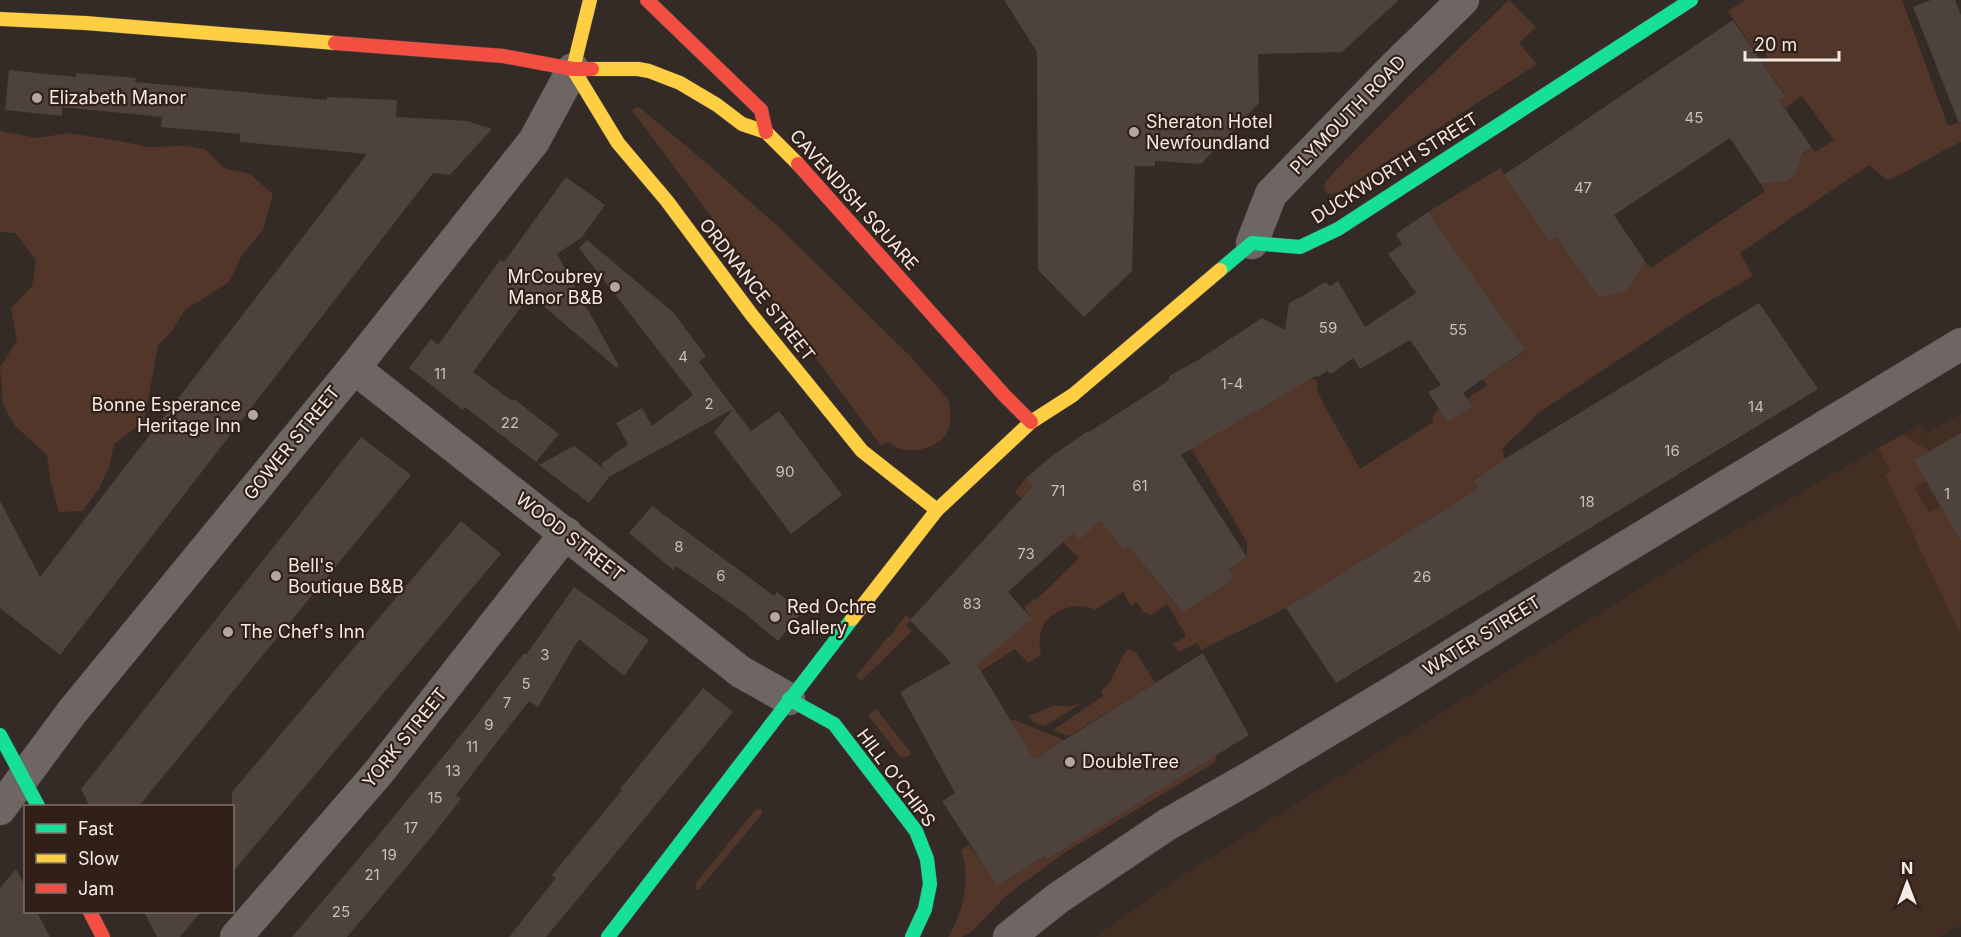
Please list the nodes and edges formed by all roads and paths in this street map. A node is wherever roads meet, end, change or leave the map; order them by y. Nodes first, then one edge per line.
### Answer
1 (590, 0) edge
2 (647, 0) edge
3 (1463, 0) edge
4 (1691, 0) edge
5 (0, 19) edge
6 (573, 69) junction
7 (766, 132) junction
8 (1252, 243) junction
9 (1961, 344) edge
10 (354, 368) junction
11 (1031, 422) junction
12 (937, 510) junction
13 (566, 533) junction
14 (789, 699) junction
15 (0, 735) edge
16 (23, 777) junction
17 (37, 805) edge
18 (0, 810) edge
19 (91, 913) edge
20 (103, 937) edge
21 (236, 937) edge
22 (608, 937) edge
23 (912, 937) edge
24 (1009, 937) edge

1 - 6 main road
2 - 7 main road
3 - 8 street, PLYMOUTH ROAD
4 - 8 main road, DUCKWORTH STREET
5 - 6 main road, CAVENDISH SQUARE
6 - 7 main road, CAVENDISH SQUARE
6 - 10 street, GOWER STREET
6 - 12 main road, ORDNANCE STREET
7 - 11 main road, CAVENDISH SQUARE
8 - 11 main road
9 - 24 street, WATER STREET
10 - 13 street, WOOD STREET
10 - 16 street, GOWER STREET
11 - 12 main road
12 - 14 main road
13 - 14 street, WOOD STREET
13 - 21 street, YORK STREET
14 - 22 main road
14 - 23 main road, HILL O'CHIPS
15 - 16 main road
16 - 17 main road
16 - 18 street, GOWER STREET
19 - 20 main road

